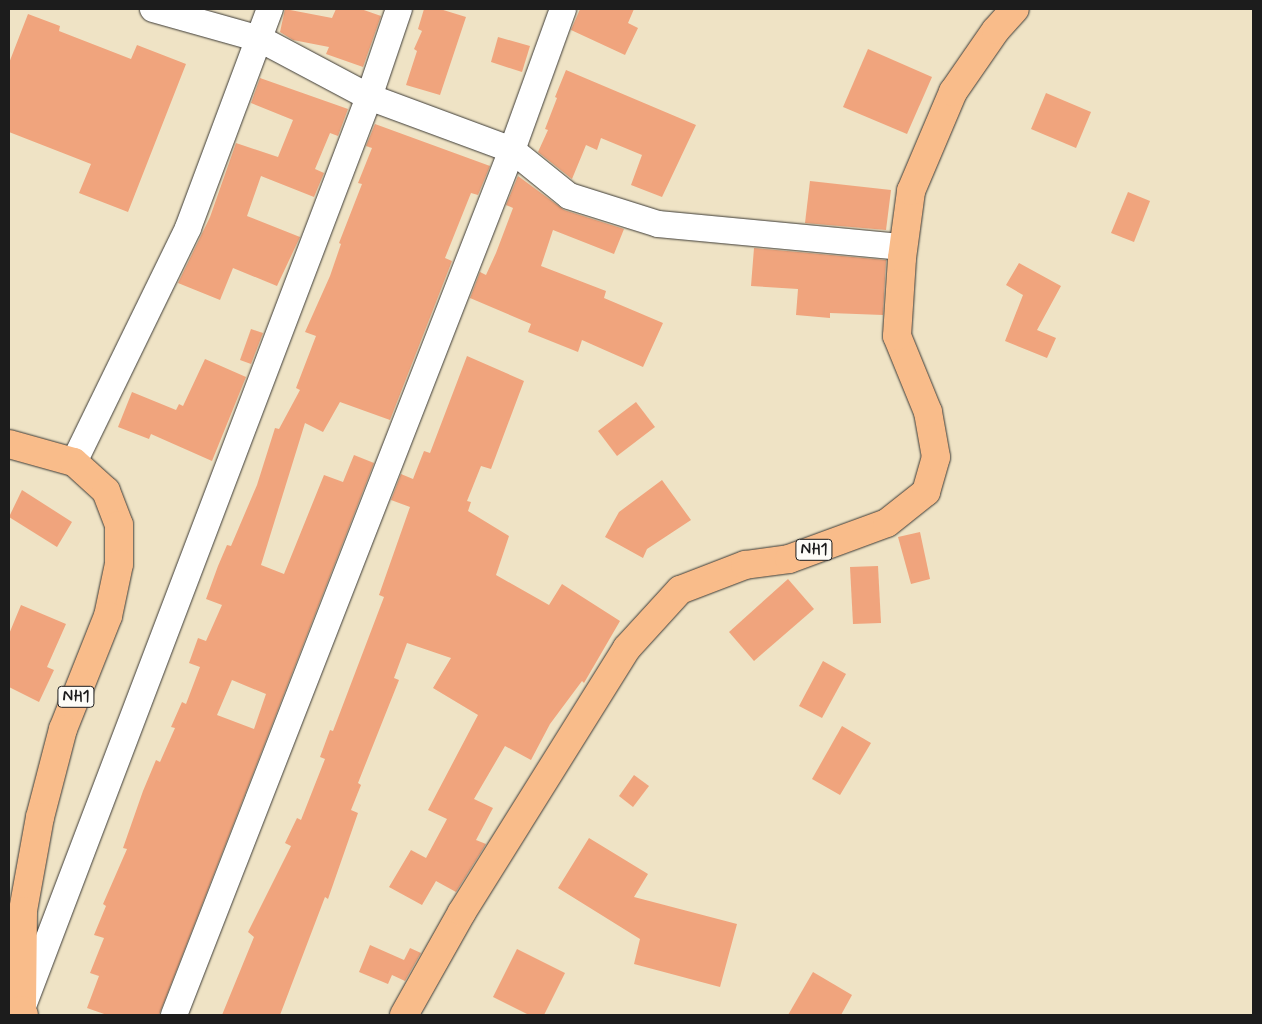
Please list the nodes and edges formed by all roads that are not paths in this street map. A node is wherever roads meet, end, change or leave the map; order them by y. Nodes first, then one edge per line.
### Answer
1 (153, 9) edge
2 (270, 9) edge
3 (399, 9) edge
4 (563, 9) edge
5 (1015, 9) edge
6 (260, 39) junction
7 (368, 97) junction
8 (512, 150) junction
9 (903, 247) junction
10 (9, 444) edge
11 (74, 462) junction
12 (21, 1014) edge
13 (174, 1015) edge
14 (404, 1015) edge

1 - 6 street
2 - 6 street
3 - 7 street
4 - 8 street
5 - 9 highway, NH1
6 - 7 street
6 - 11 street
7 - 8 street
7 - 12 street
8 - 9 street
8 - 13 street
9 - 14 highway, NH1
10 - 11 highway, NH1
11 - 12 highway, NH1

